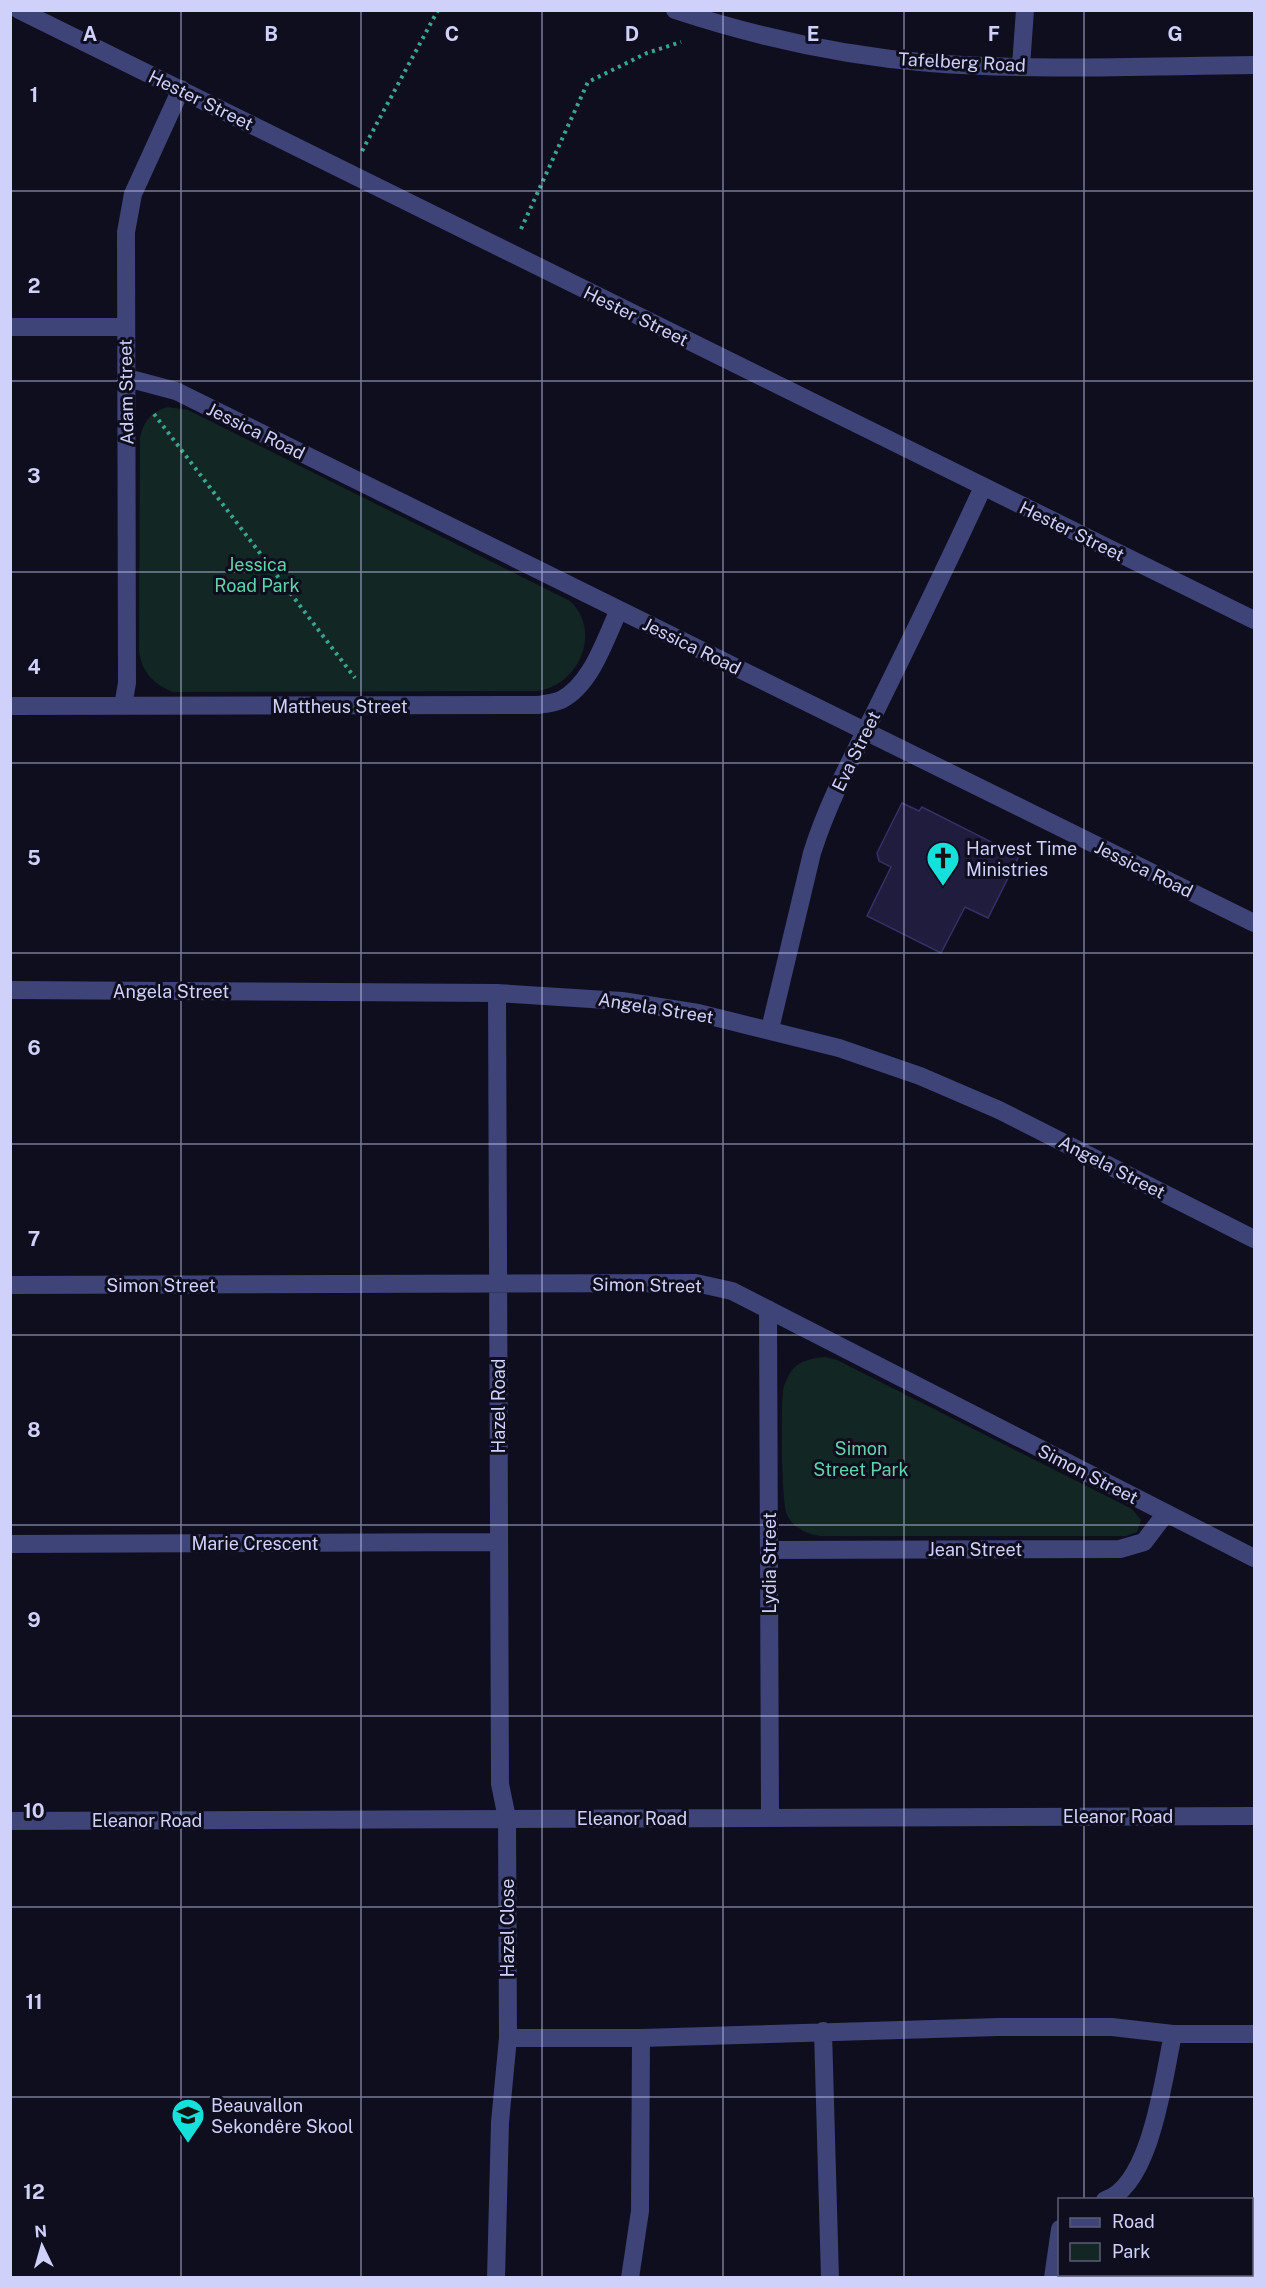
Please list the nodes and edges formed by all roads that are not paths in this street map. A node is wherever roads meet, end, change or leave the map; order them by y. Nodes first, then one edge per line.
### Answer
1 (19, 10) edge
2 (675, 10) edge
3 (1025, 10) edge
4 (1254, 65) edge
5 (1021, 66) junction
6 (180, 89) junction
7 (10, 327) edge
8 (125, 327) junction
9 (126, 378) junction
10 (983, 487) junction
11 (619, 610) junction
12 (1254, 620) edge
13 (10, 706) edge
14 (123, 706) junction
15 (865, 731) junction
16 (1254, 923) edge
17 (10, 990) edge
18 (497, 993) junction
19 (770, 1029) junction
20 (1254, 1239) edge
21 (497, 1284) junction
22 (10, 1285) edge
23 (768, 1309) junction
24 (1166, 1514) junction
25 (499, 1542) junction
26 (10, 1544) edge
27 (769, 1550) junction
28 (1254, 1558) edge
29 (1254, 1816) edge
30 (770, 1817) junction
31 (507, 1818) junction
32 (10, 1821) edge
33 (823, 2031) junction
34 (1173, 2034) junction
35 (1254, 2034) edge
36 (508, 2038) junction
37 (641, 2038) junction
38 (1109, 2198) edge
39 (1058, 2237) edge
40 (496, 2277) edge
41 (630, 2277) edge
42 (830, 2277) edge
43 (1053, 2277) edge

1 - 6 street, Hester Street
2 - 5 street, Tafelberg Road
3 - 5 street
4 - 5 street, Tafelberg Road
6 - 8 street, Adam Street
6 - 10 street, Hester Street
7 - 8 street
8 - 9 street, Adam Street
9 - 11 street, Jessica Road
9 - 14 street, Adam Street
10 - 12 street, Hester Street
10 - 15 street, Eva Street
11 - 14 street, Mattheus Street
11 - 15 street, Jessica Road
13 - 14 street, Mattheus Street
15 - 16 street, Jessica Road
15 - 19 street, Eva Street
17 - 18 street, Angela Street
18 - 19 street, Angela Street
18 - 21 street, Hazel Road
19 - 20 street, Angela Street
21 - 22 street, Simon Street
21 - 23 street, Simon Street
21 - 25 street, Hazel Road
23 - 24 street, Simon Street
23 - 27 street, Lydia Street
24 - 27 street, Jean Street
24 - 28 street, Simon Street
25 - 26 street, Marie Crescent
25 - 31 street, Hazel Road
27 - 30 street, Lydia Street
29 - 30 street, Eleanor Road
30 - 31 street, Eleanor Road
31 - 32 street, Eleanor Road
31 - 36 street, Hazel Close
33 - 34 street
33 - 37 street
33 - 42 street
34 - 35 street
34 - 38 street
36 - 37 street
36 - 40 street, Hazel Close
37 - 41 street
39 - 43 street

